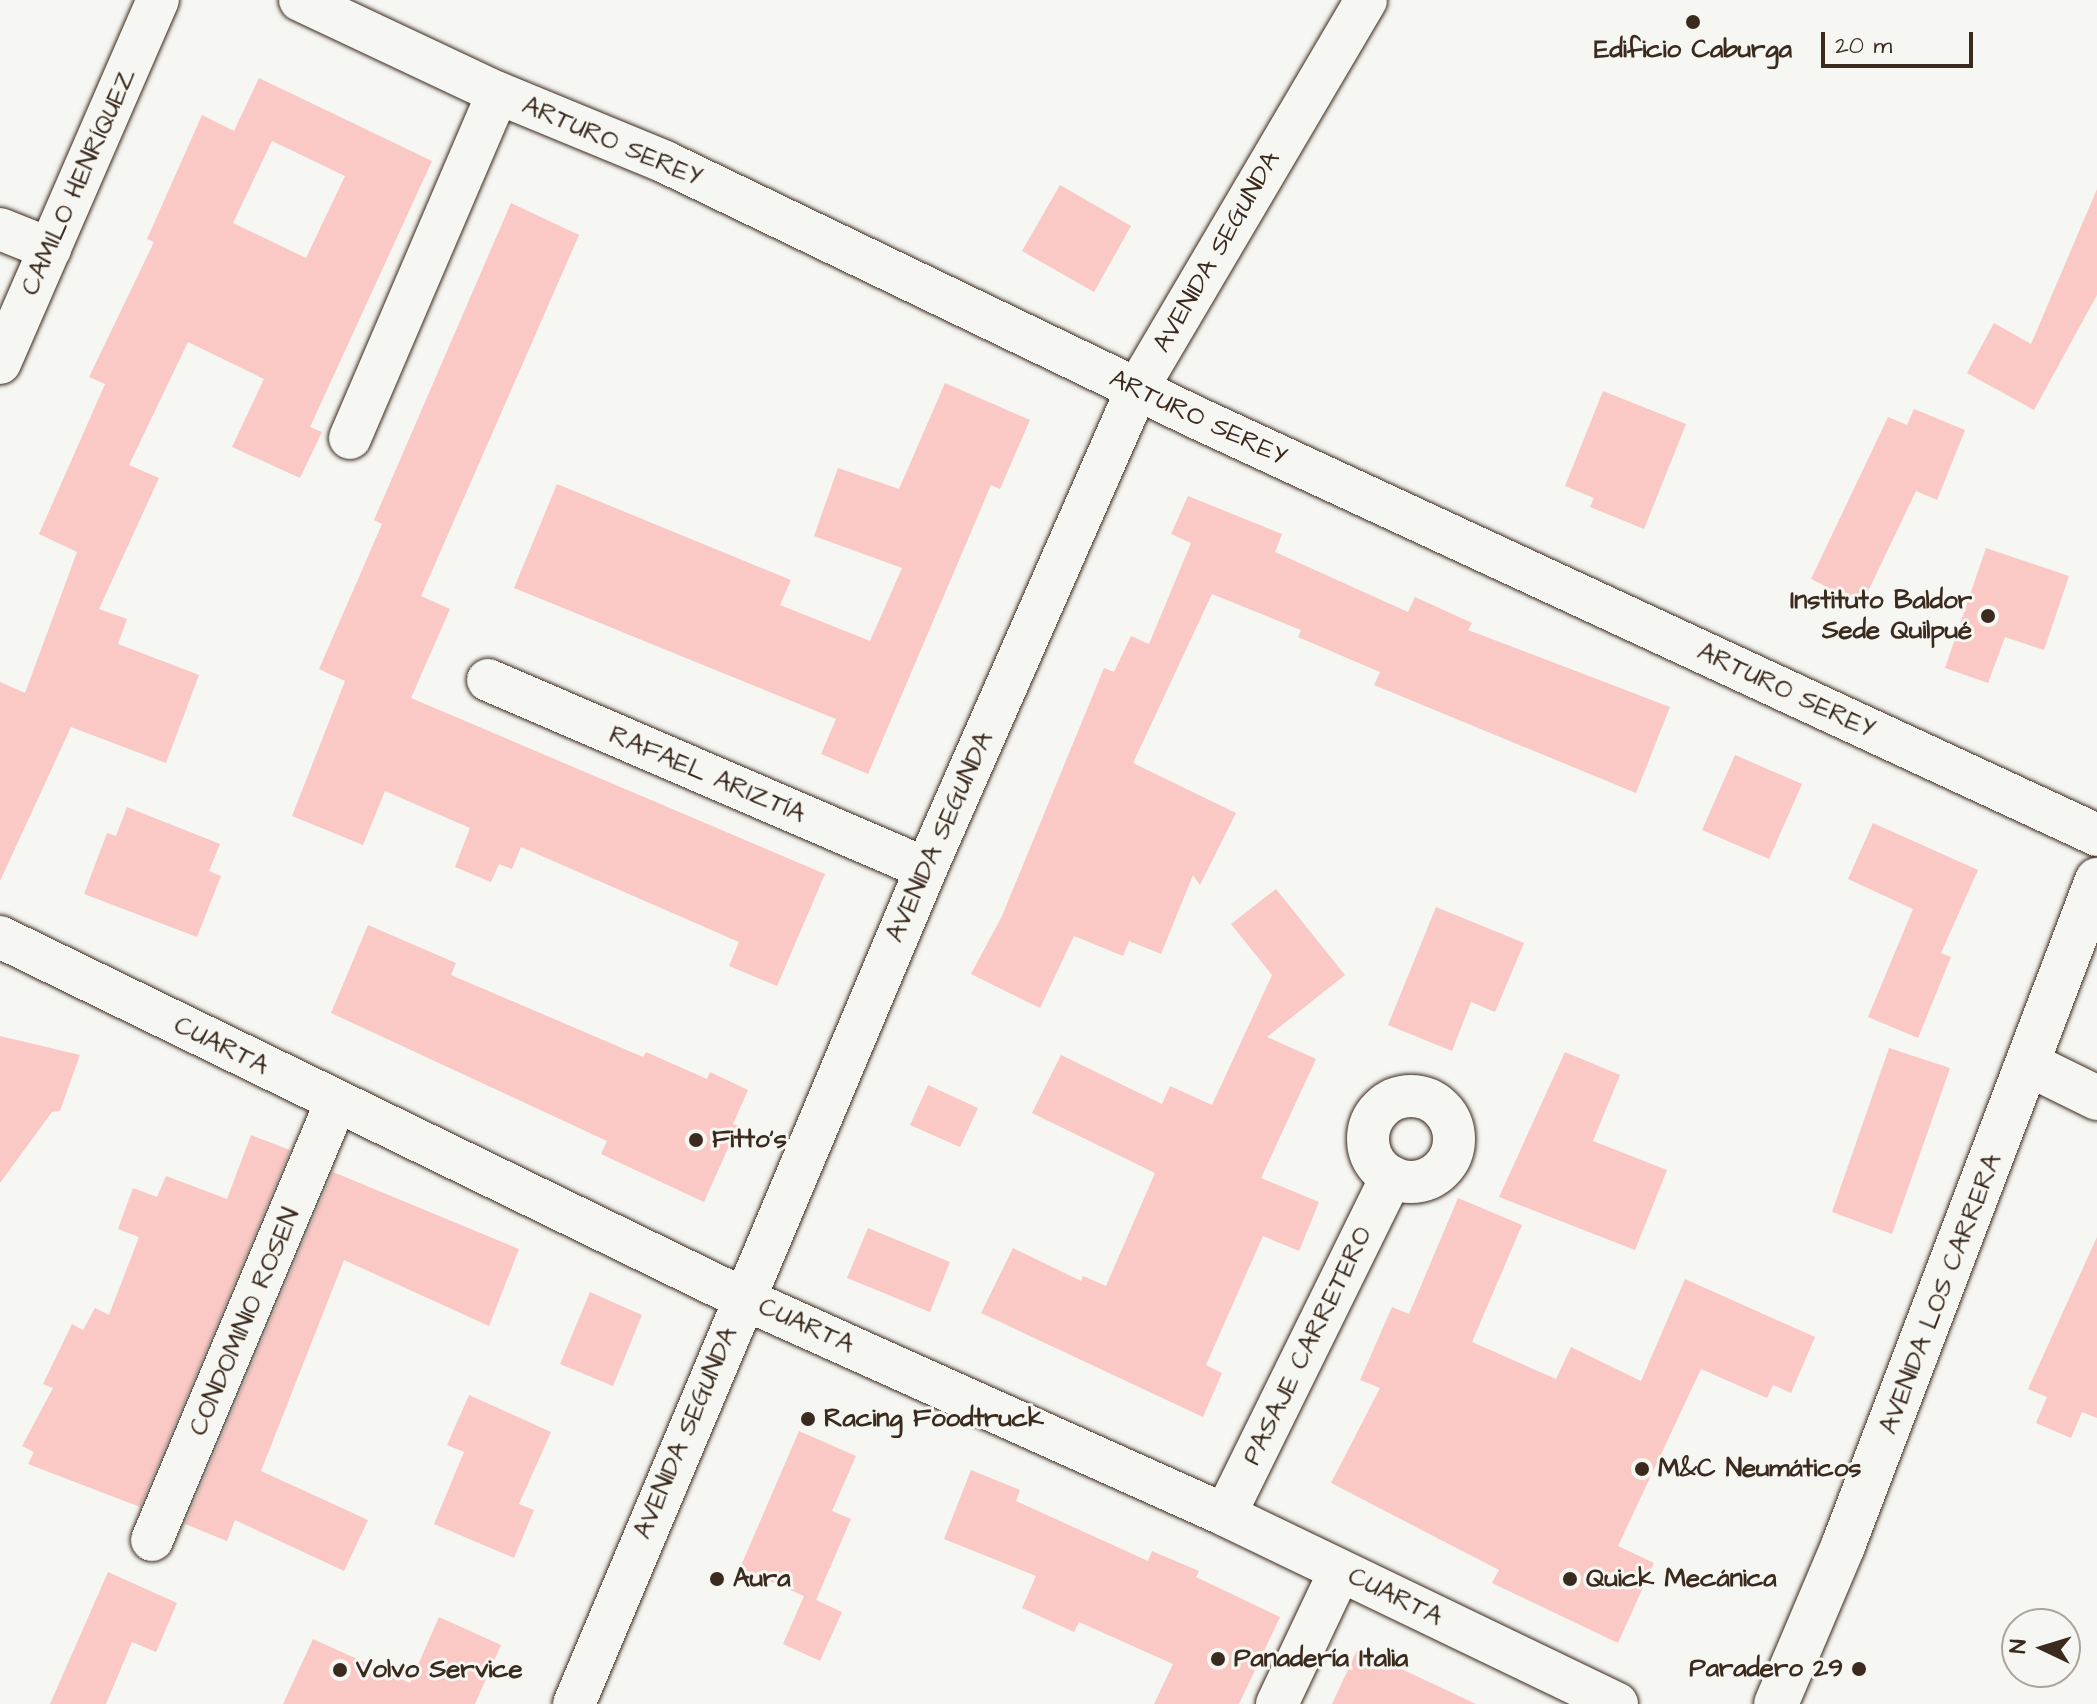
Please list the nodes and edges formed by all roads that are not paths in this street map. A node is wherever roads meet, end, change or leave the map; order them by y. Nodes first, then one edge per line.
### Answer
1 (158, 0) edge
2 (300, 0) edge
3 (1366, 0) edge
4 (498, 93) junction
5 (0, 229) edge
6 (50, 249) junction
7 (0, 363) edge
8 (1137, 389) junction
9 (350, 438) dead end
10 (488, 680) dead end
11 (2097, 835) edge
12 (926, 869) junction
13 (2097, 880) edge
14 (0, 937) edge
15 (2030, 1065) junction
16 (2097, 1098) edge
17 (336, 1103) junction
18 (1391, 1177) dead end
19 (742, 1298) junction
20 (1225, 1515) junction
21 (152, 1540) dead end
22 (1340, 1571) junction
23 (574, 1704) edge
24 (1277, 1704) edge
25 (1617, 1704) edge
26 (1776, 1704) edge

1 - 6 street, CAMILO HENRÍQUEZ
2 - 4 street, ARTURO SEREY
3 - 8 street, AVENIDA SEGUNDA
4 - 8 street, ARTURO SEREY
4 - 9 street
5 - 6 street
6 - 7 street, CAMILO HENRÍQUEZ
8 - 11 street, ARTURO SEREY
8 - 12 street, AVENIDA SEGUNDA
10 - 12 street, RAFAEL ARIZTÍA
12 - 19 street, AVENIDA SEGUNDA
13 - 15 main road, AVENIDA LOS CARRERA
14 - 17 street, CUARTA
15 - 16 main road
15 - 26 main road, AVENIDA LOS CARRERA
17 - 19 street, CUARTA
17 - 21 street, CONDOMINIO ROSEN
18 - 20 street, PASAJE CARRETERO
19 - 20 street, CUARTA
19 - 23 street, AVENIDA SEGUNDA
20 - 22 street, CUARTA
22 - 24 street
22 - 25 street, CUARTA

